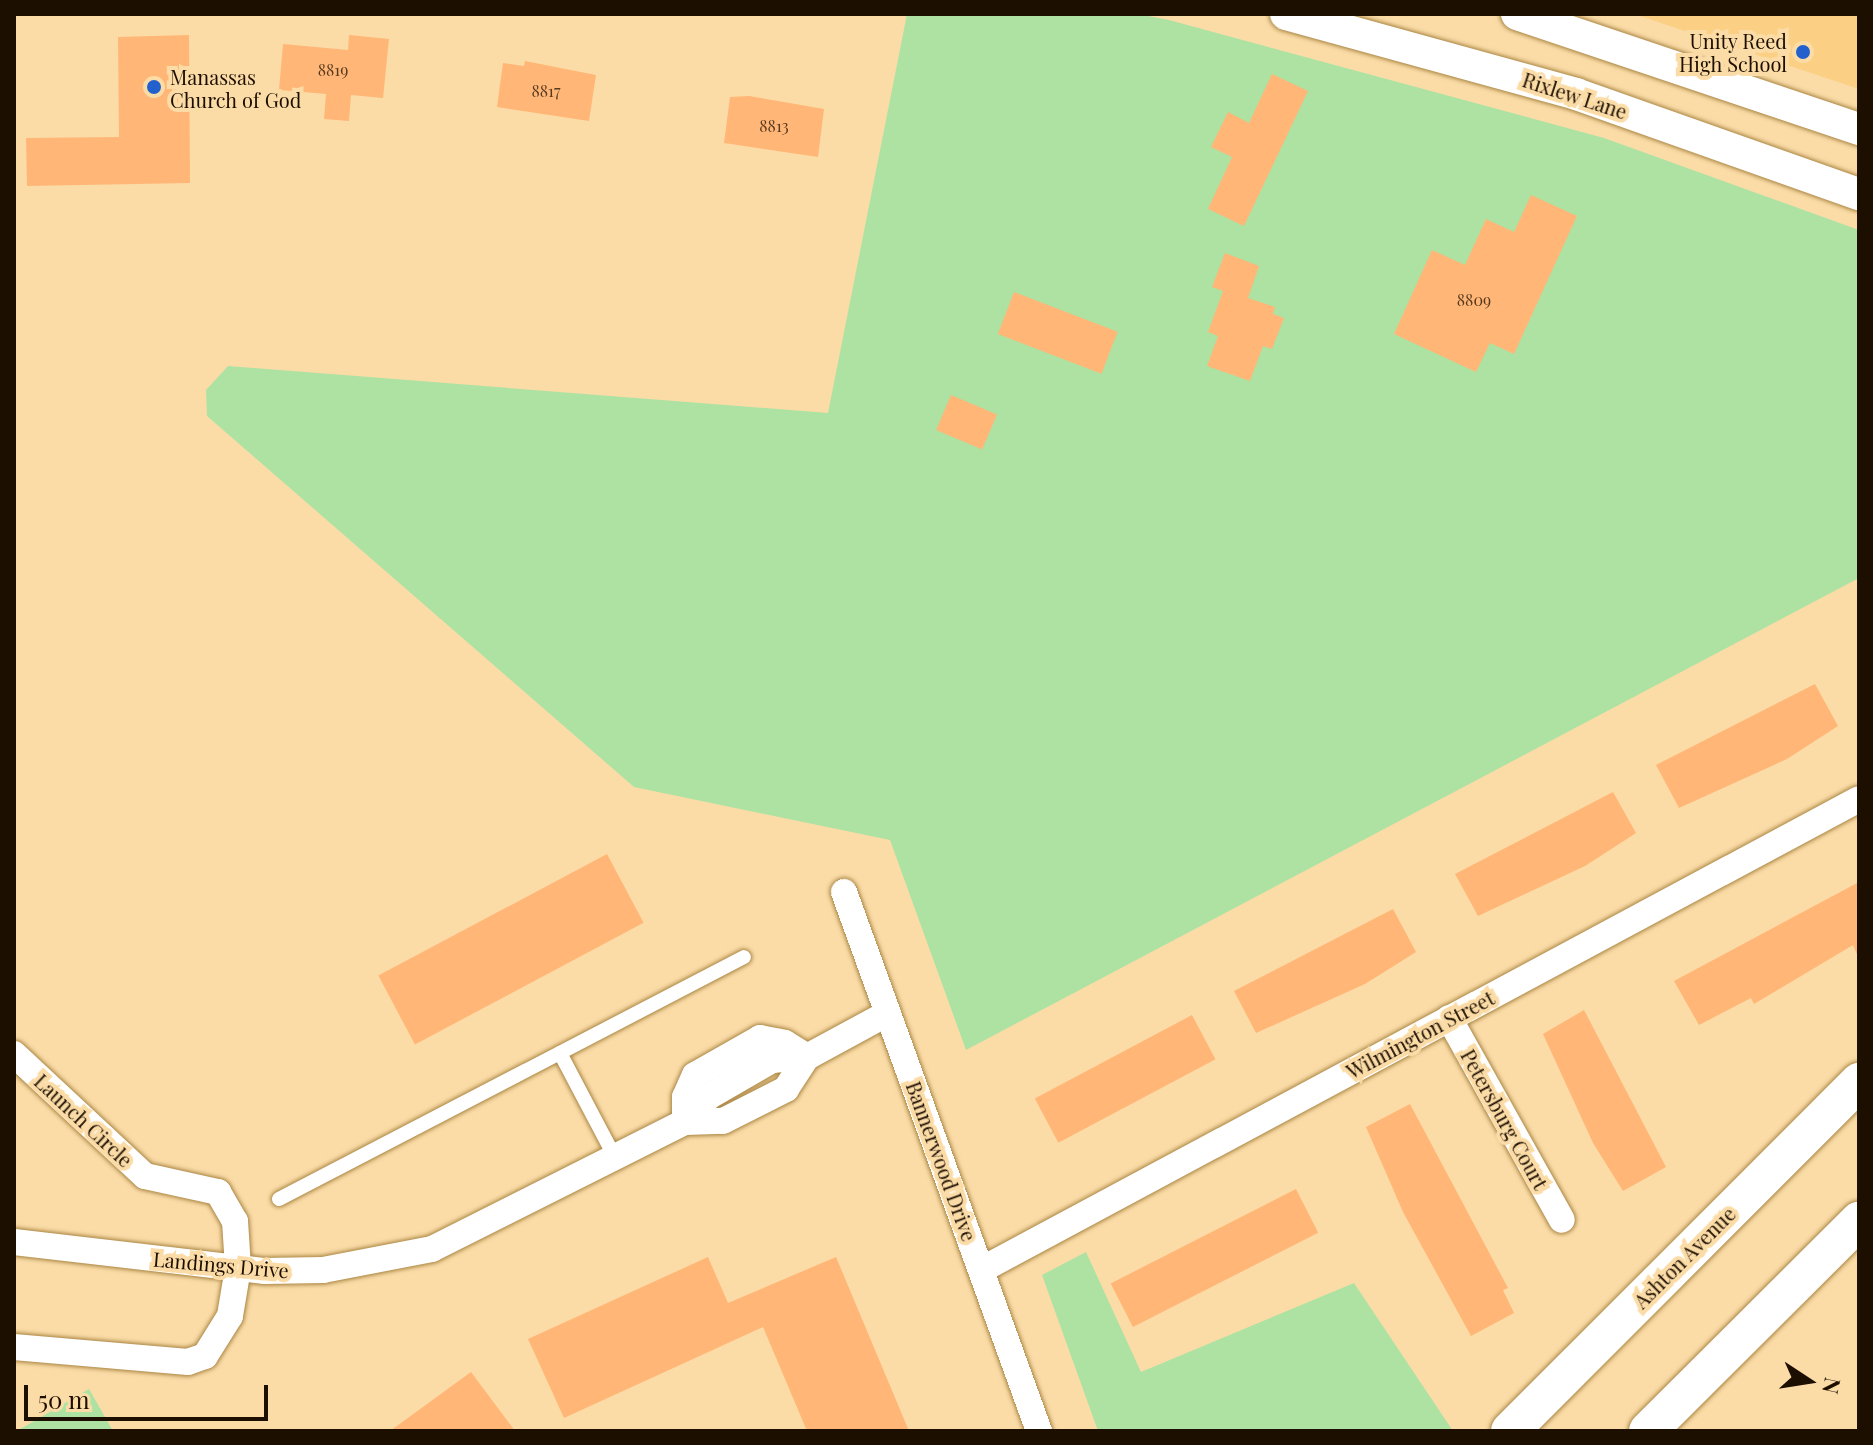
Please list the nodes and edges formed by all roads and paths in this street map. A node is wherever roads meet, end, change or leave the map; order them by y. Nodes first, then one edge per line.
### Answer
1 (1286, 14) edge
2 (1517, 14) edge
3 (1859, 129) edge
4 (1859, 194) edge
5 (1859, 799) edge
6 (844, 892) dead end
7 (744, 957) dead end
8 (888, 1013) junction
9 (1449, 1018) junction
10 (560, 1053) junction
11 (14, 1054) edge
12 (807, 1057) junction
13 (1859, 1082) edge
14 (685, 1122) junction
15 (616, 1159) junction
16 (279, 1199) dead end
17 (1562, 1220) dead end
18 (1859, 1221) edge
19 (14, 1242) edge
20 (238, 1268) junction
21 (981, 1270) junction
22 (14, 1347) edge
23 (1039, 1431) edge
24 (1510, 1431) edge
25 (1648, 1431) edge

1 - 4 street, Rixlew Lane
2 - 3 street
5 - 9 street, Wilmington Street
6 - 8 street, Bannerwood Drive
7 - 10 lane
8 - 12 street, Landings Drive
8 - 21 street, Bannerwood Drive
9 - 17 street, Petersburg Court
9 - 21 street, Wilmington Street
10 - 15 lane
10 - 16 lane
11 - 20 street, Launch Circle
12 - 14 street, Landings Drive
12 - 14 street
13 - 24 main road, Ashton Avenue
14 - 15 street, Landings Drive
15 - 20 street, Landings Drive
18 - 25 main road
19 - 20 street, Landings Drive
20 - 22 street, Launch Circle
21 - 23 street, Bannerwood Drive

